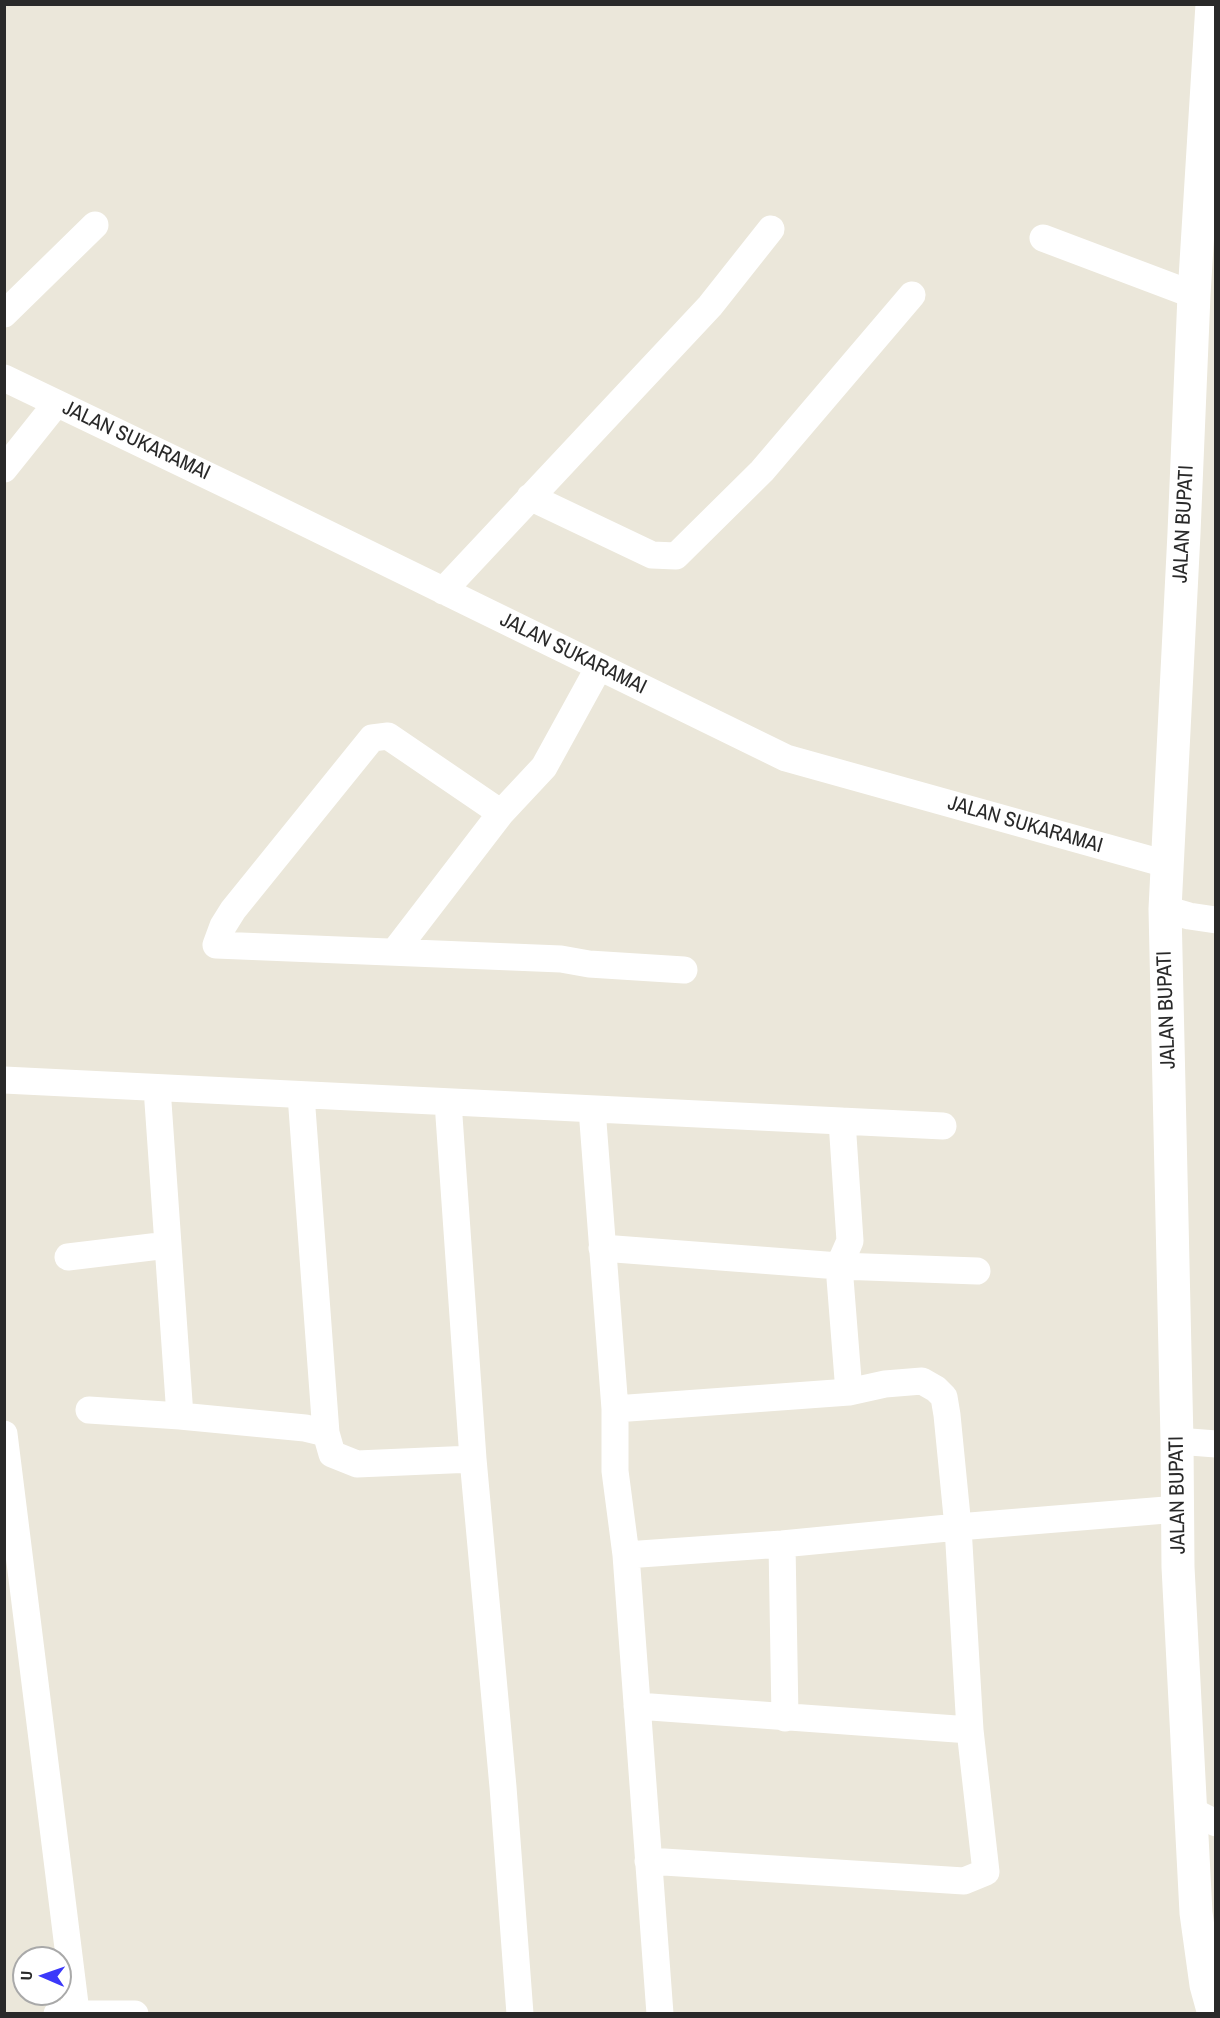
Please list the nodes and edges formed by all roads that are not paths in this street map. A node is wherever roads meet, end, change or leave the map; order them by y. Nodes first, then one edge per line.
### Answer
1 (1212, 4) edge
2 (1210, 130) edge
3 (95, 225) dead end
4 (771, 229) dead end
5 (1043, 238) dead end
6 (1194, 295) junction
7 (912, 296) dead end
8 (4, 314) edge
9 (4, 378) edge
10 (56, 404) junction
11 (4, 469) edge
12 (530, 497) junction
13 (443, 591) junction
14 (599, 667) junction
15 (501, 813) junction
16 (1166, 864) junction
17 (1165, 909) junction
18 (1215, 920) edge
19 (395, 951) junction
20 (684, 970) dead end
21 (4, 1080) edge
22 (157, 1088) junction
23 (301, 1095) junction
24 (447, 1102) junction
25 (592, 1109) junction
26 (842, 1121) junction
27 (944, 1126) dead end
28 (168, 1245) junction
29 (602, 1248) junction
30 (68, 1257) dead end
31 (839, 1266) junction
32 (977, 1271) dead end
33 (849, 1392) junction
34 (615, 1409) junction
35 (89, 1410) dead end
36 (180, 1416) junction
37 (326, 1433) junction
38 (4, 1434) edge
39 (1177, 1441) junction
40 (1215, 1444) edge
41 (473, 1459) junction
42 (8, 1496) edge
43 (1178, 1509) junction
44 (958, 1527) junction
45 (782, 1544) junction
46 (626, 1555) junction
47 (637, 1706) junction
48 (785, 1718) junction
49 (970, 1730) junction
50 (1204, 1817) edge
51 (648, 1861) junction
52 (67, 2013) edge
53 (118, 2013) edge
54 (135, 2013) edge
55 (520, 2013) edge
56 (660, 2013) edge
57 (1214, 2013) edge

1 - 2 street, JALAN BUPATI
2 - 6 street, JALAN BUPATI
3 - 8 street
4 - 12 street
5 - 6 street
6 - 16 street, JALAN BUPATI
7 - 12 street
9 - 10 street, JALAN SUKARAMAI
10 - 11 street
10 - 13 street, JALAN SUKARAMAI
12 - 13 street
13 - 14 street, JALAN SUKARAMAI
14 - 15 street
14 - 16 street, JALAN SUKARAMAI
15 - 19 street
15 - 19 street
16 - 17 street, JALAN BUPATI
17 - 18 street
17 - 39 street, JALAN BUPATI
19 - 20 street
21 - 22 street
22 - 23 street
22 - 28 street
23 - 24 street
23 - 37 street
24 - 25 street
24 - 41 street
25 - 26 street
25 - 29 street
26 - 27 street
26 - 31 street
28 - 30 street
28 - 36 street
29 - 31 street
29 - 34 street
31 - 32 street
31 - 33 street
33 - 34 street
33 - 44 street
34 - 46 street
35 - 36 street
36 - 37 street
37 - 41 street
38 - 42 street
39 - 40 street
39 - 43 street, JALAN BUPATI
41 - 55 street
42 - 52 street
43 - 44 street
43 - 50 street, JALAN BUPATI
44 - 45 street
44 - 49 street
45 - 46 street
45 - 48 street
46 - 47 street
47 - 48 street
47 - 51 street
48 - 49 street
49 - 51 street
50 - 57 street, JALAN BUPATI
51 - 56 street
52 - 53 street
53 - 54 street

